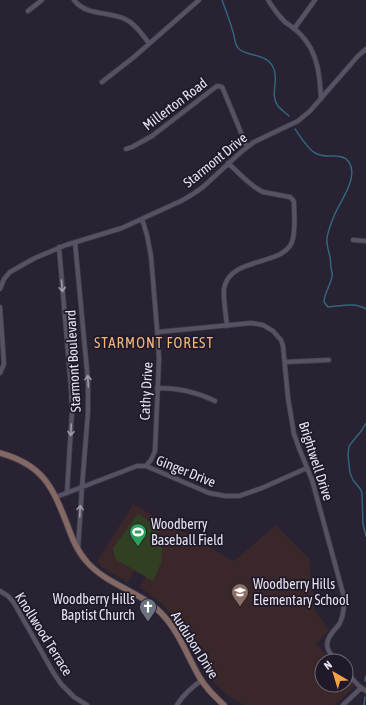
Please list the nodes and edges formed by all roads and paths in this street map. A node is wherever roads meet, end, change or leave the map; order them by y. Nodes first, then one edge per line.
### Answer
1 (42, 0) edge
2 (74, 0) edge
3 (199, 0) edge
4 (268, 0) edge
5 (315, 0) edge
6 (28, 11) dead end
7 (294, 28) junction
8 (149, 43) junction
9 (366, 49) edge
10 (102, 82) dead end
11 (321, 100) junction
12 (247, 147) junction
13 (126, 149) dead end
14 (228, 163) junction
15 (142, 219) junction
16 (353, 240) dead end
17 (366, 241) edge
18 (75, 242) junction
19 (59, 247) junction
20 (0, 289) edge
21 (0, 307) edge
22 (227, 326) junction
23 (158, 332) junction
24 (328, 360) dead end
25 (285, 362) junction
26 (0, 373) edge
27 (158, 388) junction
28 (215, 401) dead end
29 (0, 453) edge
30 (146, 466) junction
31 (307, 468) junction
32 (82, 487) junction
33 (67, 493) junction
34 (56, 497) junction
35 (78, 550) junction
36 (0, 591) edge
37 (330, 653) edge
38 (202, 680) junction
39 (354, 681) edge
40 (361, 688) junction
41 (366, 691) edge
42 (87, 705) edge
43 (177, 705) edge
44 (224, 705) edge
45 (343, 705) edge

1 - 6 street
2 - 8 street
3 - 8 street
4 - 7 street
5 - 7 street
7 - 11 street
8 - 10 street
9 - 11 street, Starmont Drive
11 - 12 street, Starmont Drive
12 - 13 street, Millerton Road
12 - 14 street, Starmont Drive
14 - 15 street, Starmont Drive
14 - 22 street
15 - 18 street, Starmont Drive
15 - 23 street, Cathy Drive
16 - 17 street
18 - 19 street, Starmont Drive
32 -> 18 street, Starmont Boulevard
19 - 20 street, Starmont Drive
19 -> 33 street, Starmont Boulevard
21 - 26 street
22 - 23 street, Brightwell Drive
22 - 25 street, Brightwell Drive
23 - 27 street, Cathy Drive
24 - 25 street
25 - 31 street, Brightwell Drive
27 - 28 street
27 - 30 street, Cathy Drive
29 - 34 street, Audubon Drive
30 - 31 street, Ginger Drive
30 - 32 street, Ginger Drive
31 - 37 street, Brightwell Drive
32 - 33 street, Ginger Drive
35 -> 32 street, Starmont Boulevard
33 - 34 street, Ginger Drive
34 - 35 street, Audubon Drive
35 - 38 street, Audubon Drive
36 - 42 street, Knollwood Terrace
38 - 43 street
38 - 44 street, Audubon Drive
39 - 40 street
40 - 41 street
40 - 45 street

